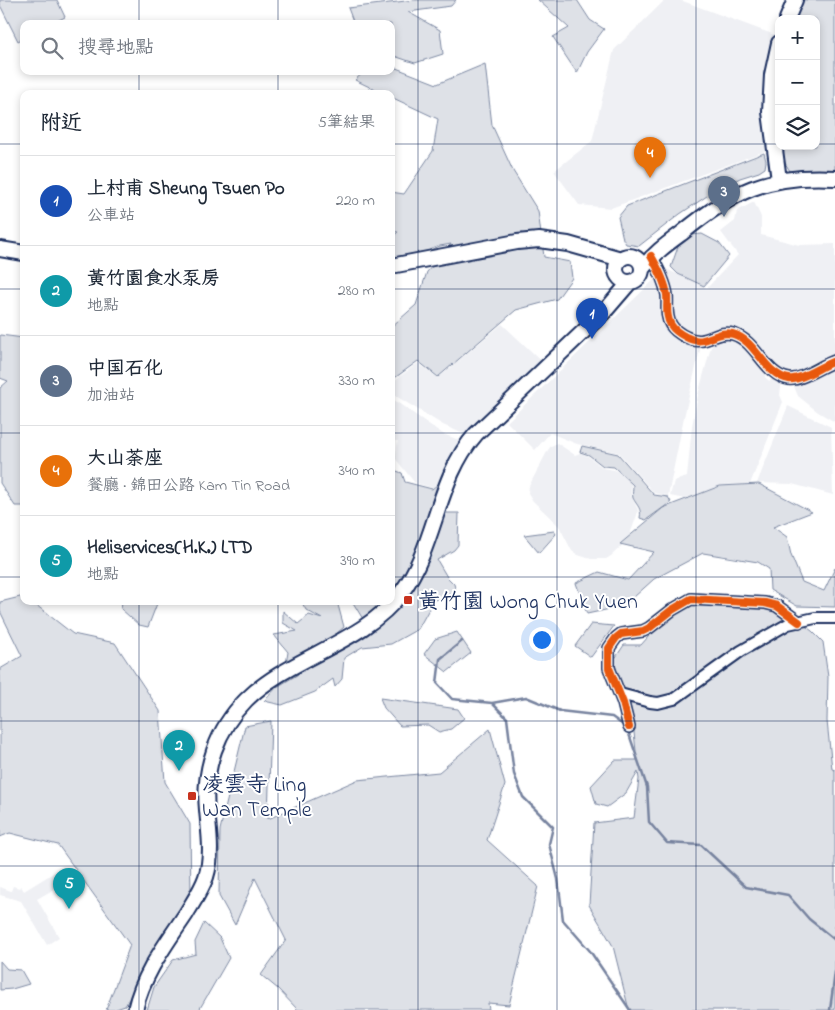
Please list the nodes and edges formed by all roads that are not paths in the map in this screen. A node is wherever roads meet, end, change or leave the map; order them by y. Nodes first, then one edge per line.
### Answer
1 (795, 0) edge
2 (789, 15) edge
3 (776, 60) edge
4 (835, 178) edge
5 (779, 180) junction
6 (0, 249) edge
7 (20, 252) edge
8 (618, 262) junction
9 (644, 262) junction
10 (395, 265) edge
11 (627, 282) junction
12 (835, 362) edge
13 (395, 599) edge
14 (390, 605) edge
15 (835, 618) edge
16 (799, 622) junction
17 (620, 694) junction
18 (629, 726) dead end
19 (135, 1010) edge

1 - 2 main road
3 - 5 main road
4 - 5 main road
5 - 9 main road
6 - 7 main road
8 - 9 main road
8 - 10 main road
8 - 11 main road
9 - 11 main road
9 - 12 street
11 - 13 main road
14 - 19 main road
15 - 16 street
16 - 17 street
16 - 17 street
17 - 18 street

